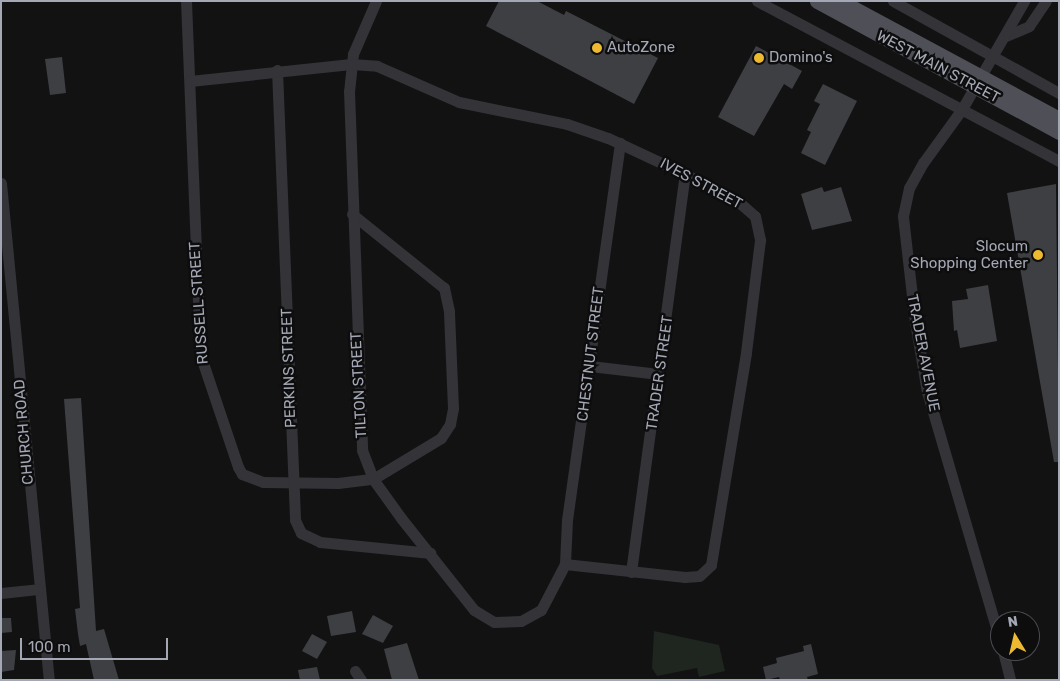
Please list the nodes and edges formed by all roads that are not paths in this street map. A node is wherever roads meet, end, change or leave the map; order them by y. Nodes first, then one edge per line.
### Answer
1 (186, 1) edge
2 (376, 1) edge
3 (757, 1) edge
4 (816, 1) edge
5 (840, 1) edge
6 (893, 1) edge
7 (1024, 1) edge
8 (1046, 1) edge
9 (1006, 36) junction
10 (995, 56) junction
11 (351, 64) junction
12 (277, 70) junction
13 (190, 81) junction
14 (978, 82) junction
15 (1059, 93) edge
16 (962, 109) junction
17 (1059, 119) edge
18 (1059, 132) edge
19 (620, 143) junction
20 (1059, 161) edge
21 (685, 174) junction
22 (1, 183) edge
23 (352, 214) junction
24 (590, 366) junction
25 (660, 374) junction
26 (373, 479) junction
27 (293, 481) junction
28 (430, 553) junction
29 (566, 564) junction
30 (631, 572) junction
31 (38, 589) junction
32 (1, 593) edge
33 (991, 611) edge
34 (1005, 661) edge
35 (48, 680) edge
36 (1010, 680) edge

1 - 13 street, RUSSELL STREET
2 - 11 street, TILTON STREET
3 - 16 street
4 - 14 main road, WEST MAIN STREET
5 - 14 main road, WEST MAIN STREET
6 - 10 street
7 - 9 street, TRADER AVENUE
8 - 9 street
9 - 10 street, TRADER AVENUE
10 - 14 street, TRADER AVENUE
10 - 15 street
11 - 12 street, IVES STREET
11 - 19 street, IVES STREET
11 - 23 street, TILTON STREET
12 - 13 street
12 - 27 street, PERKINS STREET
13 - 27 street, RUSSELL STREET
14 - 16 street, TRADER AVENUE
14 - 17 main road, WEST MAIN STREET
14 - 18 main road, WEST MAIN STREET
16 - 20 street
16 - 33 street, TRADER AVENUE
19 - 21 street, IVES STREET
19 - 24 street, CHESTNUT STREET
21 - 25 street, TRADER STREET
21 - 30 street, IVES STREET
22 - 31 street, CHURCH ROAD
23 - 26 street, TILTON STREET
23 - 26 street
24 - 25 street
24 - 29 street, CHESTNUT STREET
25 - 30 street, TRADER STREET
26 - 27 street, RUSSELL STREET
26 - 28 street, TILTON STREET
27 - 28 street, PERKINS STREET
28 - 29 street, TILTON STREET
29 - 30 street, IVES STREET
31 - 32 street
31 - 35 street, CHURCH ROAD
34 - 36 street

